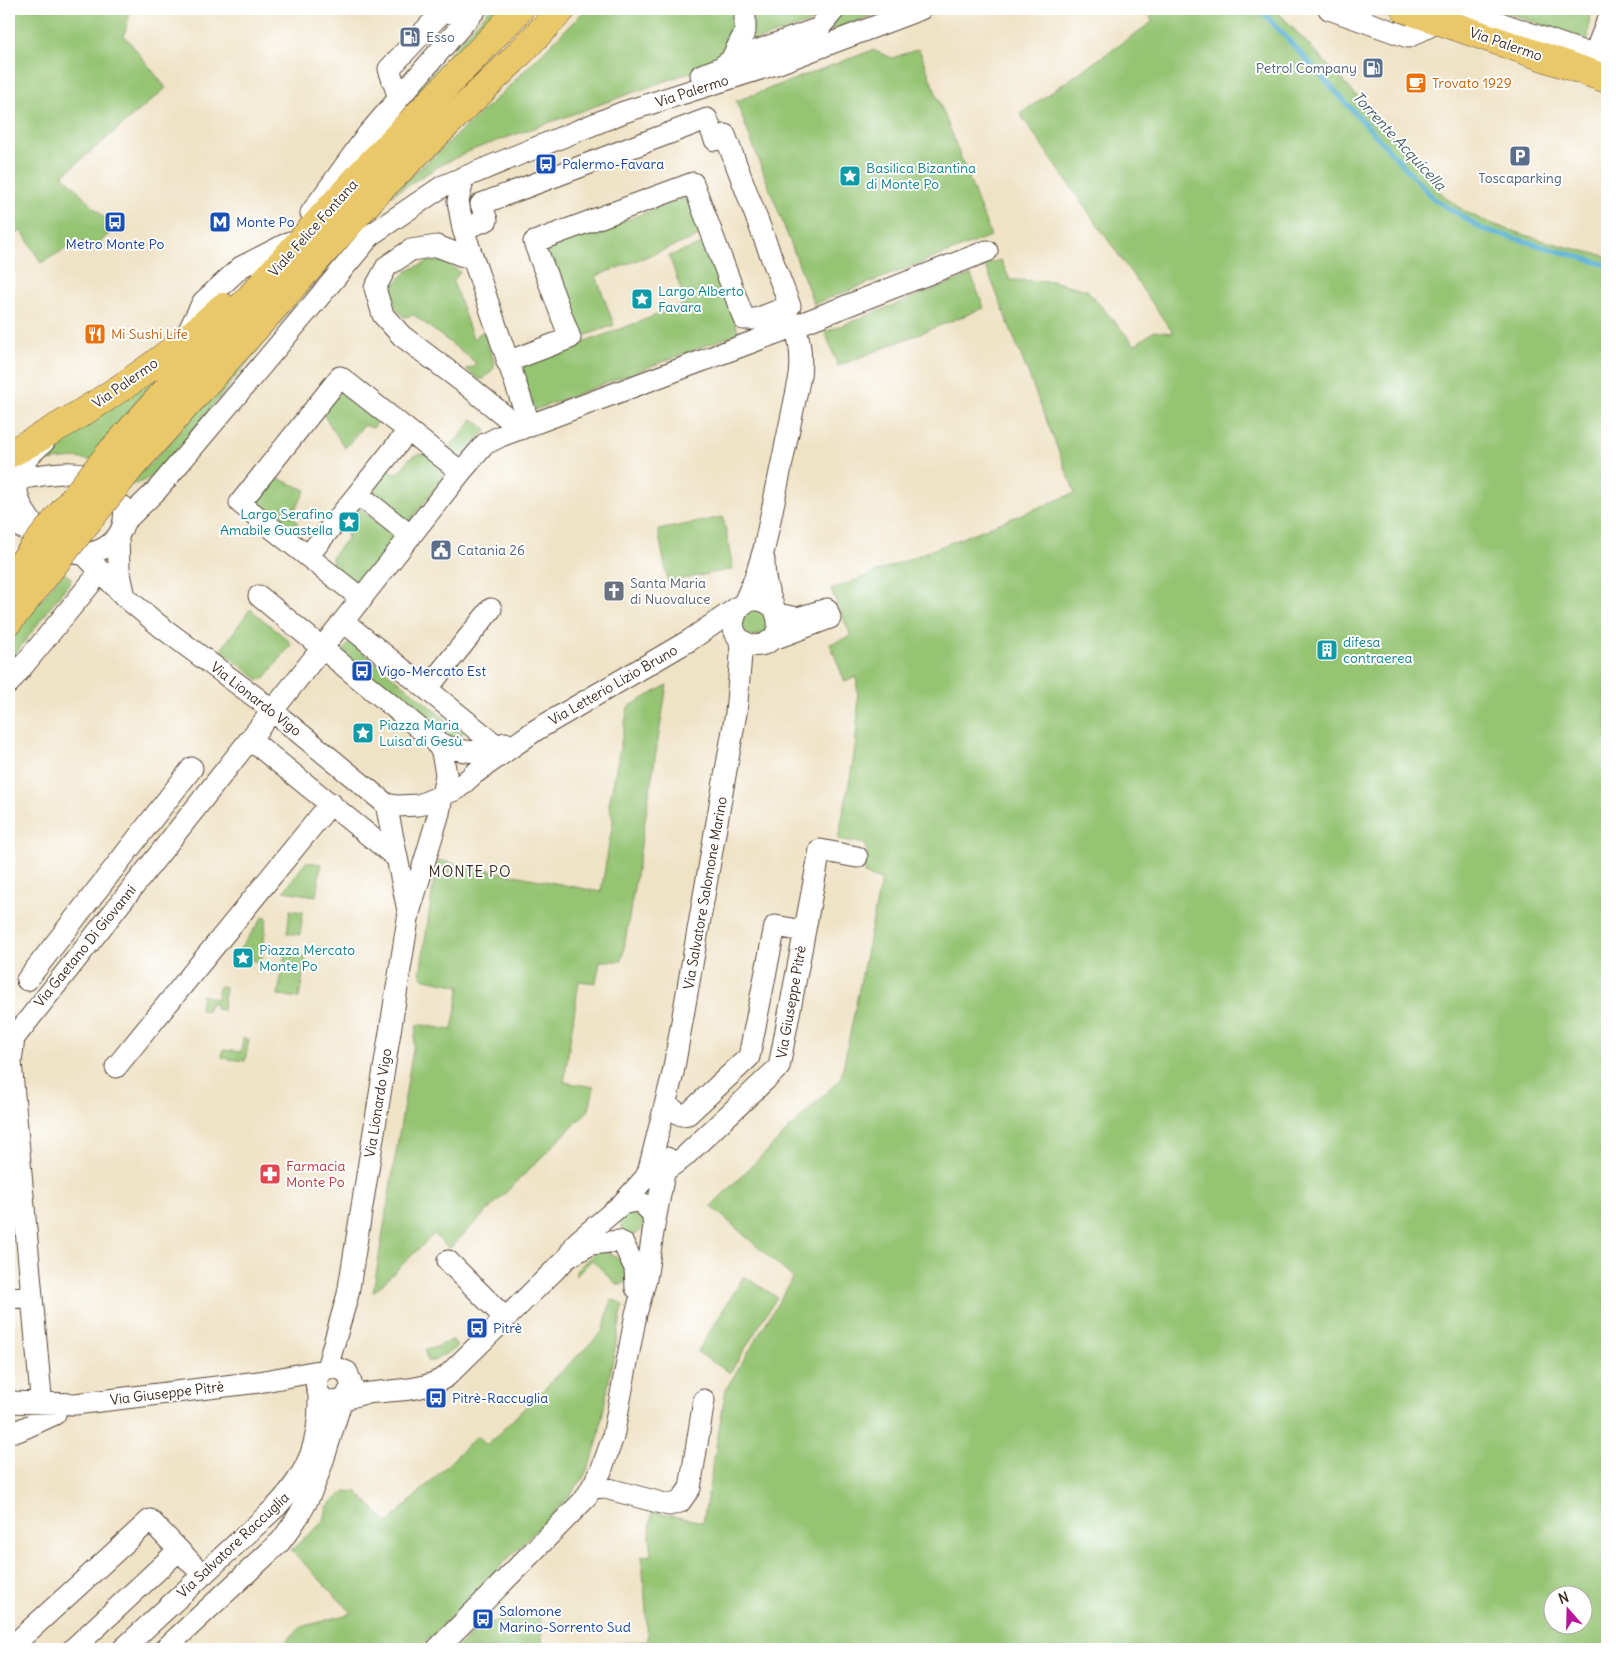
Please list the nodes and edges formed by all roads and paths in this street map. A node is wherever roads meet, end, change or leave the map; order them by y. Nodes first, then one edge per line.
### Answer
1 (520, 9) edge
2 (562, 9) edge
3 (571, 9) edge
4 (745, 9) edge
5 (835, 9) edge
6 (1329, 9) edge
7 (1406, 9) edge
8 (918, 10) edge
9 (472, 13) edge
10 (1450, 15) edge
11 (1607, 22) edge
12 (1600, 58) edge
13 (731, 60) junction
14 (512, 61) junction
15 (1607, 79) edge
16 (399, 98) junction
17 (624, 112) junction
18 (464, 177) junction
19 (349, 187) junction
20 (463, 229) junction
21 (290, 242) junction
22 (987, 251) dead end
23 (463, 256) dead end
24 (244, 305) junction
25 (795, 326) junction
26 (507, 362) junction
27 (526, 428) junction
28 (408, 431) junction
29 (120, 460) junction
30 (12, 471) edge
31 (461, 472) junction
32 (57, 473) junction
33 (157, 490) junction
34 (358, 494) junction
35 (122, 499) junction
36 (9, 522) edge
37 (121, 529) junction
38 (411, 536) junction
39 (39, 542) junction
40 (764, 549) junction
41 (84, 554) junction
42 (308, 556) junction
43 (101, 571) junction
44 (9, 580) edge
45 (259, 596) dead end
46 (125, 597) junction
47 (362, 599) junction
48 (743, 604) junction
49 (490, 609) dead end
50 (775, 611) junction
51 (9, 621) edge
52 (344, 622) junction
53 (739, 638) junction
54 (690, 640) junction
55 (769, 641) junction
56 (322, 650) junction
57 (9, 683) edge
58 (427, 689) junction
59 (273, 711) junction
60 (736, 713) junction
61 (536, 730) junction
62 (251, 740) junction
63 (436, 742) junction
64 (497, 746) junction
65 (192, 768) dead end
66 (442, 796) junction
67 (331, 803) junction
68 (386, 804) junction
69 (857, 857) dead end
70 (397, 858) junction
71 (409, 913) junction
72 (804, 931) junction
73 (768, 958) junction
74 (798, 964) junction
75 (27, 980) dead end
76 (10, 1056) edge
77 (749, 1057) junction
78 (116, 1067) dead end
79 (779, 1067) junction
80 (673, 1074) junction
81 (721, 1084) junction
82 (740, 1104) junction
83 (674, 1110) junction
84 (664, 1171) junction
85 (618, 1207) junction
86 (653, 1229) junction
87 (621, 1242) junction
88 (567, 1258) junction
89 (448, 1261) dead end
90 (32, 1296) junction
91 (9, 1298) edge
92 (636, 1314) junction
93 (505, 1318) junction
94 (459, 1364) junction
95 (337, 1372) junction
96 (259, 1382) junction
97 (319, 1394) junction
98 (344, 1399) junction
99 (704, 1400) dead end
100 (9, 1402) edge
101 (42, 1410) junction
102 (9, 1431) edge
103 (594, 1485) junction
104 (179, 1550) junction
105 (203, 1575) junction
106 (9, 1649) edge
107 (73, 1649) edge
108 (123, 1649) edge
109 (166, 1649) edge
110 (437, 1649) edge

1 - 19 main road, Viale Felice Fontana
2 - 14 main road
3 - 14 street
4 - 13 street
5 - 13 street
6 - 10 street
7 - 10 main road, Via Palermo
8 - 17 street, Via Palermo
9 - 16 street
9 - 16 street
10 - 12 street
10 - 15 main road, Via Palermo
11 - 12 street
13 - 17 street
14 - 29 main road
16 - 21 street
17 - 18 street, Via Palermo
18 - 20 street
18 - 33 street, Via Palermo
19 - 21 main road, Via Palermo
19 - 24 main road, Viale Felice Fontana
20 - 26 street
20 - 26 street
21 - 24 street
21 - 30 main road, Via Palermo
22 - 25 street, Via Gaetano Di Giovanni
23 - 27 street
24 - 29 main road, Viale Felice Fontana
25 - 27 street, Via Gaetano Di Giovanni
25 - 40 street
26 - 27 street
27 - 31 street, Via Gaetano Di Giovanni
28 - 31 street
28 - 34 street
28 - 42 street
29 - 39 main road, bridge
30 - 32 street
30 - 39 street
31 - 38 street, Via Gaetano Di Giovanni
32 - 35 street
32 - 39 street
33 - 35 street
33 - 37 street, Via Palermo
34 - 38 street
34 - 42 street
35 - 37 street
36 - 39 street
37 - 41 street, Via Palermo
37 - 46 street
38 - 47 street, Via Gaetano Di Giovanni
39 - 41 street
39 - 44 main road
39 - 51 main road
40 - 48 street
40 - 50 street
41 - 43 street, Via Lionardo Vigo
42 - 47 street
43 - 46 street, Via Lionardo Vigo
43 - 57 street
45 - 56 street
46 - 59 street, Via Lionardo Vigo
47 - 52 street, Via Gaetano Di Giovanni
48 - 50 street
48 - 53 street
48 - 54 street
49 - 58 street
50 - 55 street
50 - 55 street
52 - 56 street, Via Gaetano Di Giovanni
52 - 58 street
53 - 54 street
53 - 55 street
53 - 60 street
54 - 61 street, Via Letterio Lizio Bruno
55 - 60 street
56 - 59 street, Via Gaetano Di Giovanni
56 - 63 street
58 - 64 street
59 - 62 street, Via Gaetano Di Giovanni
59 - 68 street, Via Lionardo Vigo
60 - 80 street, Via Salvatore Salomone Marino
61 - 64 street
61 - 66 street
62 - 67 street
62 - 76 street, Via Gaetano Di Giovanni
63 - 64 street
63 - 66 street
65 - 75 street
66 - 68 street
66 - 71 street
67 - 70 street
67 - 78 street
68 - 70 street
69 - 72 street, Via Giuseppe Pitrè
70 - 71 street
71 - 95 street, Via Lionardo Vigo
72 - 73 street
72 - 74 street, Via Giuseppe Pitrè
73 - 74 street
73 - 77 street
74 - 79 street, Via Giuseppe Pitrè
76 - 90 street, Via Gaetano Di Giovanni
77 - 79 street
77 - 81 street
79 - 82 street, Via Giuseppe Pitrè
80 - 83 street
80 - 85 street
81 - 82 street
81 - 83 street
82 - 84 street, Via Giuseppe Pitrè
83 - 84 street
84 - 86 street
85 - 86 street
85 - 87 street
85 - 88 street
86 - 87 street
86 - 92 street
87 - 88 street
87 - 92 street
88 - 93 street
89 - 93 street
90 - 91 street
90 - 101 street, Via Gaetano Di Giovanni
92 - 103 street
93 - 94 street
94 - 95 street
94 - 98 street
95 - 96 street
95 - 97 street
95 - 98 street
96 - 97 street
96 - 101 street, Via Giuseppe Pitrè
97 - 98 street
97 - 105 street, Via Salvatore Raccuglia
98 - 109 street, Via Salvatore Raccuglia
99 - 103 street
100 - 101 street, Via Giuseppe Pitrè
101 - 102 street
103 - 110 street
104 - 105 street
104 - 106 street
104 - 107 street
105 - 108 street, Via Salvatore Raccuglia

